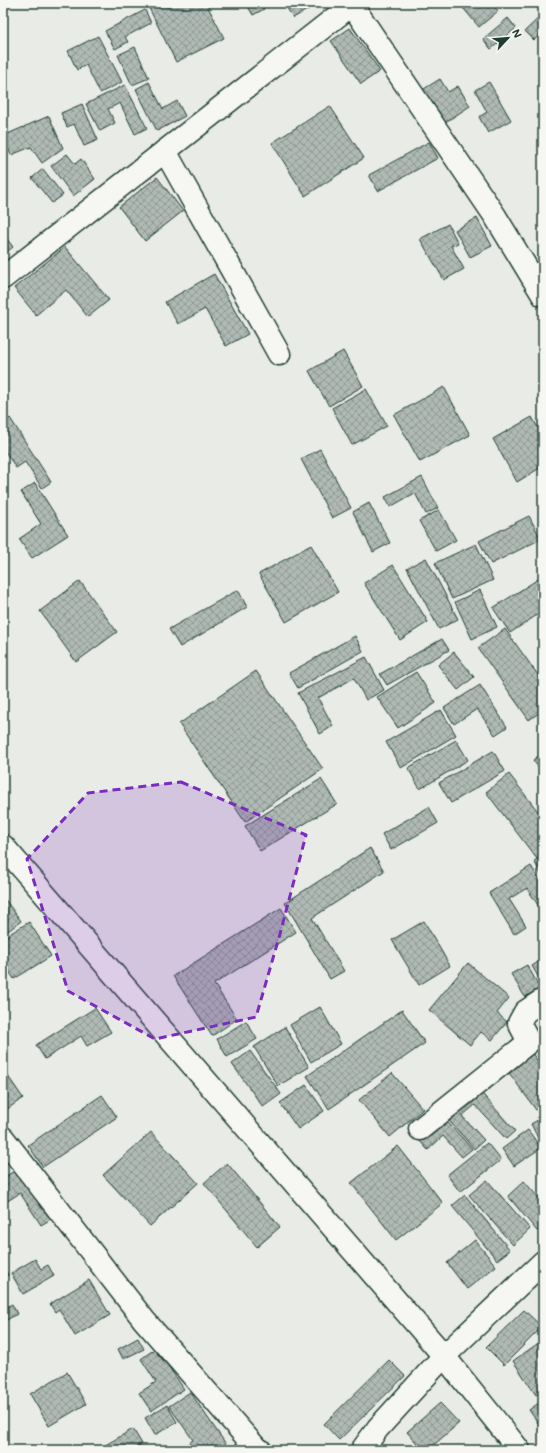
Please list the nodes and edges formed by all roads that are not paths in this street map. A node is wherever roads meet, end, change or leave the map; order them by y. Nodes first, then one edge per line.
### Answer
1 (353, 4) edge
2 (165, 151) junction
3 (3, 278) edge
4 (543, 295) edge
5 (279, 354) dead end
6 (3, 846) edge
7 (543, 1000) edge
8 (420, 1129) dead end
9 (3, 1138) edge
10 (543, 1262) edge
11 (444, 1356) junction
12 (260, 1450) edge
13 (362, 1450) edge
14 (519, 1450) edge

1 - 2 street
1 - 4 street
2 - 3 street
2 - 5 street
6 - 11 street
7 - 8 street
9 - 12 street
10 - 11 street
11 - 13 street
11 - 14 street

